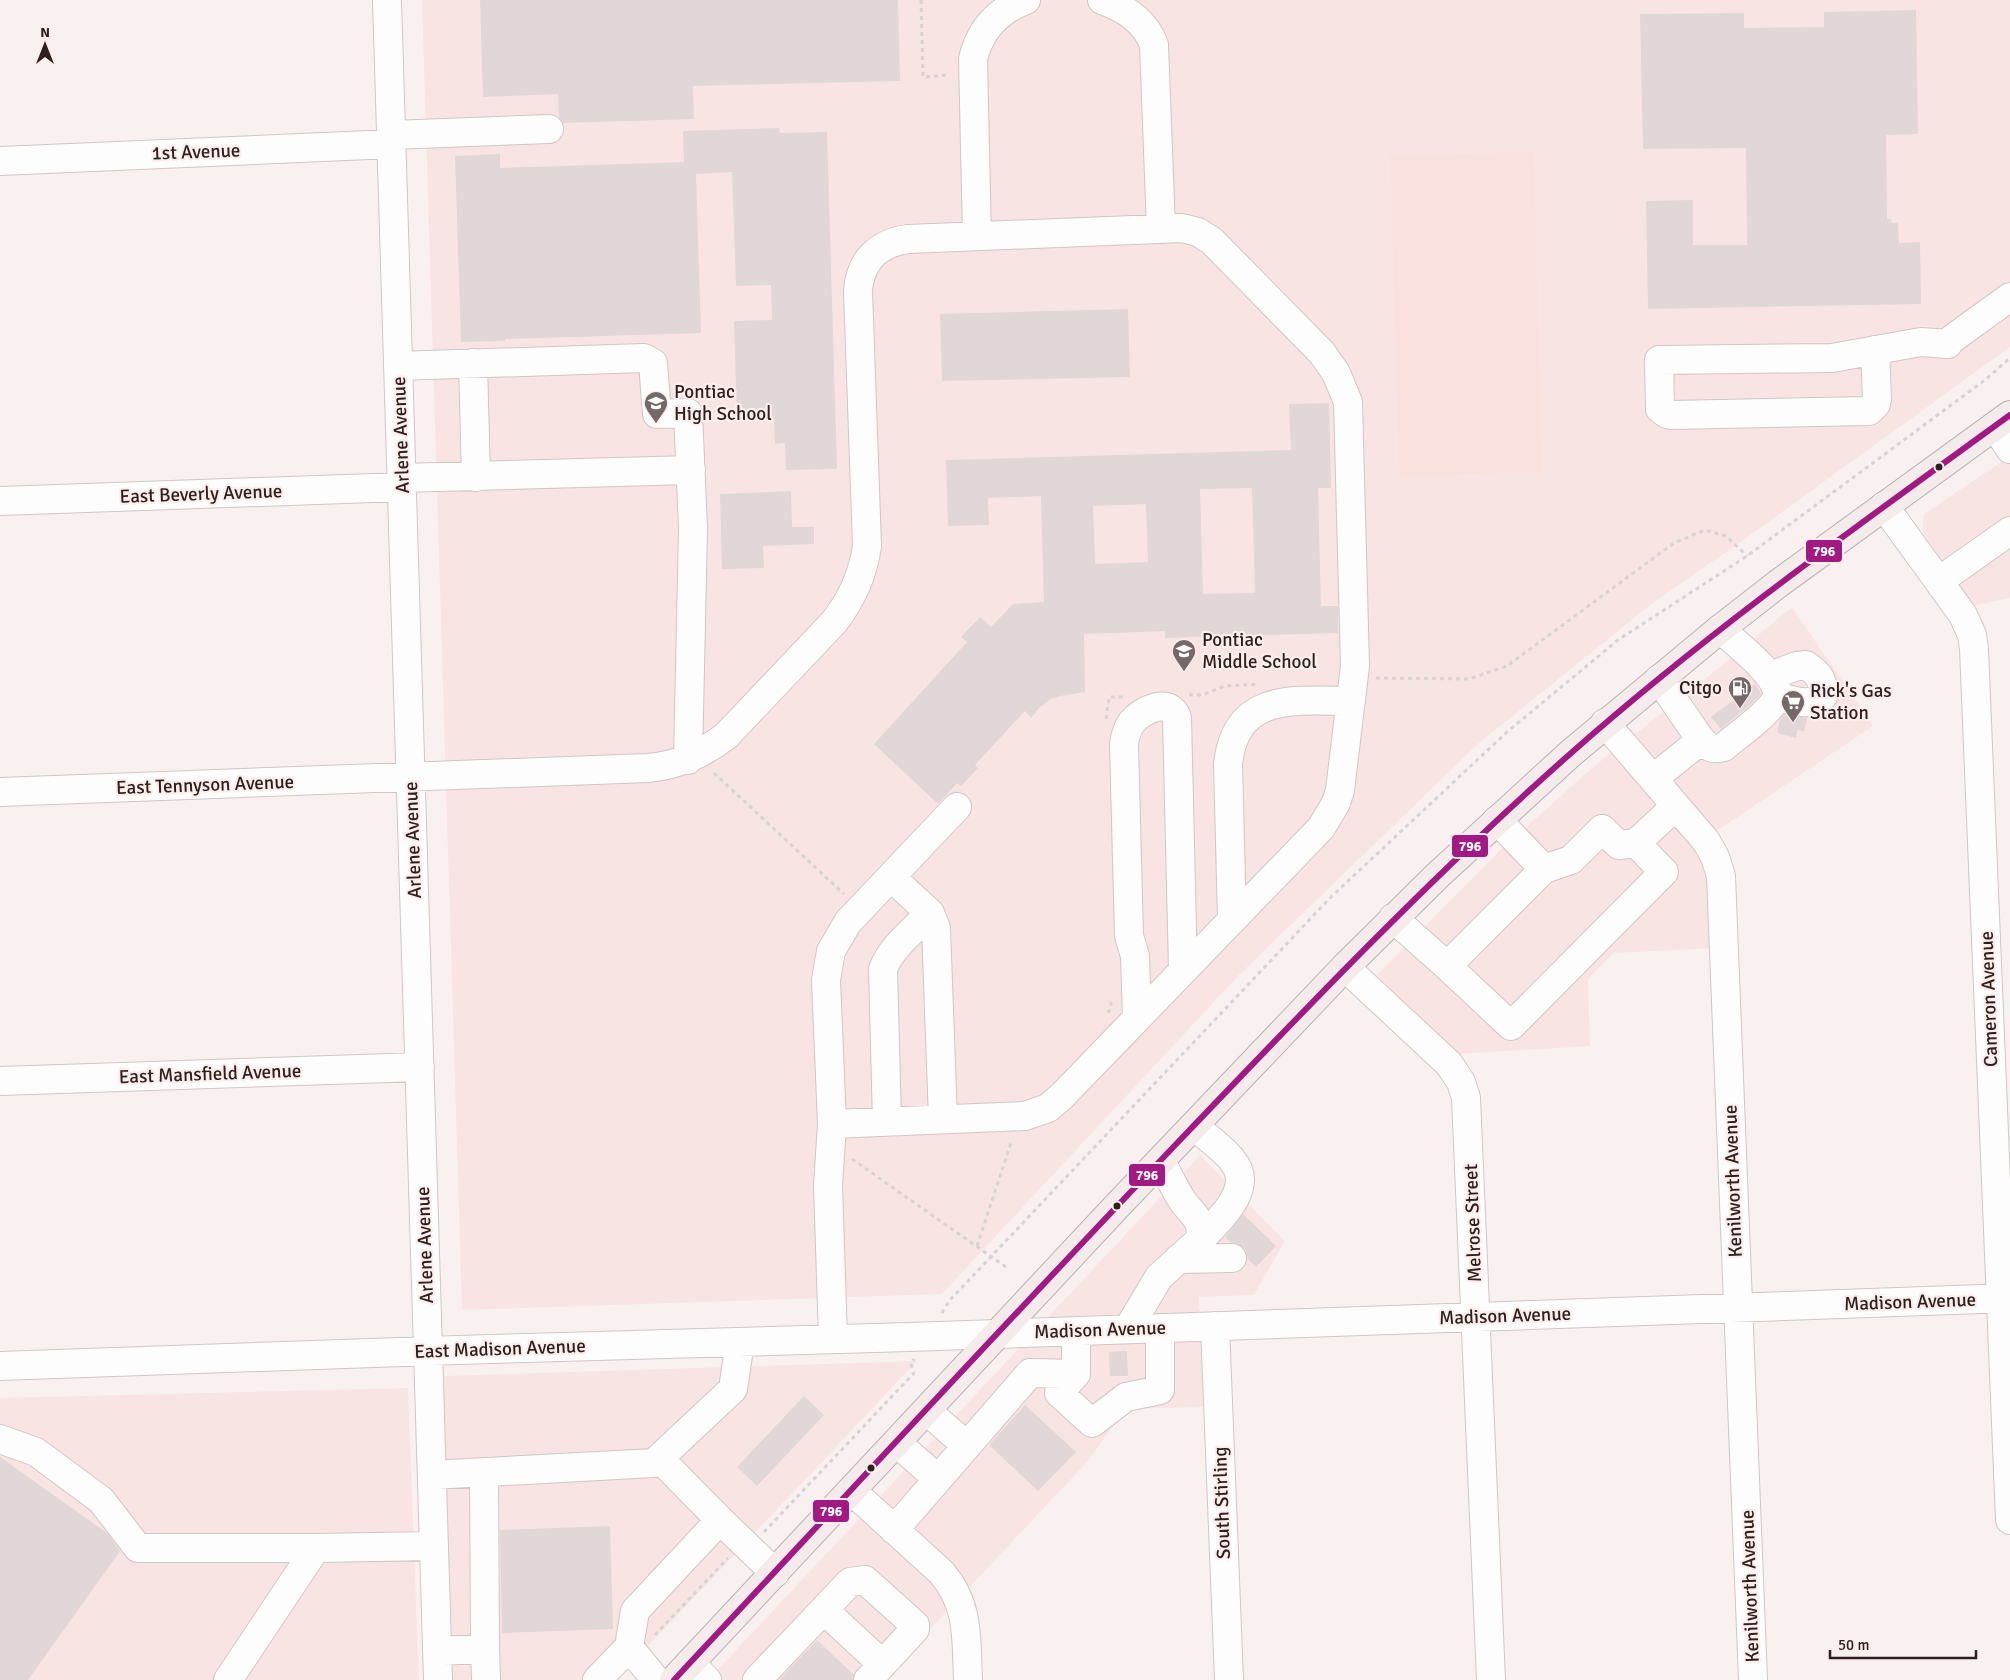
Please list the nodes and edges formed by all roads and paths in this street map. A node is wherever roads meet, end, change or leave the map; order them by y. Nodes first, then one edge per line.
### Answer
1 (387, 0) edge
2 (921, 0) edge
3 (1026, 0) edge
4 (1102, 0) edge
5 (956, 74) dead end
6 (549, 130) dead end
7 (392, 140) junction
8 (0, 161) edge
9 (1161, 229) junction
10 (977, 236) junction
11 (2010, 297) edge
12 (1875, 350) junction
13 (2010, 358) edge
14 (473, 363) junction
15 (398, 366) junction
16 (2003, 421) edge
17 (2010, 449) edge
18 (691, 470) junction
19 (476, 477) junction
20 (402, 482) junction
21 (0, 501) edge
22 (1884, 506) junction
23 (2010, 531) edge
24 (1746, 556) junction
25 (1939, 581) junction
26 (1720, 629) junction
27 (1659, 679) junction
28 (1353, 689) junction
29 (1605, 723) junction
30 (1701, 740) junction
31 (688, 760) junction
32 (714, 773) dead end
33 (411, 778) junction
34 (1653, 779) junction
35 (0, 792) edge
36 (1676, 806) junction
37 (957, 807) dead end
38 (1497, 820) junction
39 (1636, 843) junction
40 (1544, 869) junction
41 (890, 877) junction
42 (849, 899) dead end
43 (930, 913) junction
44 (1393, 918) junction
45 (1232, 920) junction
46 (1345, 966) junction
47 (1447, 966) junction
48 (1183, 970) junction
49 (1137, 1018) junction
50 (420, 1067) junction
51 (0, 1081) edge
52 (943, 1119) junction
53 (887, 1121) junction
54 (1194, 1126) junction
55 (832, 1134) junction
56 (1161, 1161) junction
57 (1201, 1238) junction
58 (991, 1256) junction
59 (1232, 1258) dead end
60 (1178, 1259) junction
61 (1006, 1267) dead end
62 (2005, 1298) edge
63 (949, 1301) dead end
64 (1738, 1308) junction
65 (1476, 1317) junction
66 (1215, 1326) junction
67 (1160, 1328) junction
68 (1128, 1329) junction
69 (1076, 1331) junction
70 (1000, 1333) junction
71 (833, 1339) junction
72 (740, 1342) junction
73 (428, 1351) junction
74 (911, 1364) dead end
75 (0, 1366) edge
76 (1076, 1374) junction
77 (927, 1411) junction
78 (0, 1439) edge
79 (897, 1442) junction
80 (966, 1446) junction
81 (659, 1458) junction
82 (484, 1472) junction
83 (432, 1475) junction
84 (938, 1479) junction
85 (852, 1491) junction
86 (720, 1520) junction
87 (2010, 1520) edge
88 (894, 1530) junction
89 (434, 1546) junction
90 (316, 1548) junction
91 (749, 1548) junction
92 (775, 1573) junction
93 (824, 1610) junction
94 (485, 1648) junction
95 (437, 1651) junction
96 (633, 1651) junction
97 (875, 1672) edge
98 (691, 1674) edge
99 (228, 1680) edge
100 (438, 1680) edge
101 (486, 1680) edge
102 (597, 1680) edge
103 (656, 1680) edge
104 (757, 1680) edge
105 (968, 1680) edge
106 (1229, 1680) edge
107 (1491, 1680) edge
108 (1753, 1680) edge

1 - 7 street, Arlene Avenue
2 - 5 path
3 - 10 street
4 - 9 street
6 - 7 street, 1st Avenue
7 - 8 street, 1st Avenue
7 - 15 street, Arlene Avenue
9 - 10 street, East Tennyson Avenue
9 - 28 street, East Tennyson Avenue
10 - 31 street, East Tennyson Avenue
11 - 12 street
12 - 12 street
13 - 24 path
14 - 15 street
14 - 18 street
14 - 19 street
15 - 20 street, Arlene Avenue
16 - 17 street
16 - 22 main road
18 - 19 street, East Beverly Avenue
18 - 31 street
19 - 20 street, East Beverly Avenue
20 - 21 street, East Beverly Avenue
20 - 33 street, Arlene Avenue
22 - 25 street, Cameron Avenue
22 - 26 main road
23 - 25 street
24 - 28 path
24 - 58 path
25 - 62 street, Cameron Avenue
26 - 27 main road
26 - 30 street
27 - 29 main road
27 - 30 street
28 - 45 street, East Tennyson Avenue
28 - 45 street
29 - 34 street, Kenilworth Avenue
29 - 38 main road
30 - 34 street
31 - 33 street, East Tennyson Avenue
32 - 42 path
33 - 35 street, East Tennyson Avenue
33 - 50 street, Arlene Avenue
34 - 36 street, Kenilworth Avenue
36 - 39 street
36 - 64 street, Kenilworth Avenue
37 - 41 street
38 - 40 street
38 - 44 main road
39 - 40 street
39 - 47 street
40 - 47 street
41 - 43 street
41 - 55 street
43 - 52 street
43 - 53 street
44 - 46 main road
44 - 47 street
45 - 48 street, East Tennyson Avenue
46 - 54 main road
46 - 65 street, Melrose Street
48 - 49 street, East Tennyson Avenue
48 - 49 street
49 - 52 street, East Tennyson Avenue
50 - 51 street, East Mansfield Avenue
50 - 73 street, Arlene Avenue
52 - 53 street, East Tennyson Avenue
53 - 55 street, East Tennyson Avenue
54 - 56 main road
54 - 57 street
55 - 58 path
55 - 71 street
56 - 57 street
56 - 70 main road
57 - 60 street
58 - 61 path
58 - 63 path
59 - 60 street
60 - 68 street
62 - 64 street, Madison Avenue
62 - 87 street, Cameron Avenue
64 - 65 street, Madison Avenue
64 - 108 street, Kenilworth Avenue
65 - 66 street, Madison Avenue
65 - 107 street, Melrose Street
66 - 67 street, Madison Avenue
66 - 106 street, South Stirling
67 - 68 street, Madison Avenue
67 - 76 street
68 - 69 street, Madison Avenue
69 - 70 street, Madison Avenue
69 - 76 street
70 - 71 street, East Madison Avenue
70 - 77 main road
71 - 72 street, East Madison Avenue
72 - 73 street, East Madison Avenue
72 - 81 street
73 - 75 street, East Madison Avenue
73 - 83 street, Arlene Avenue
74 - 91 path
76 - 80 street
77 - 79 main road
77 - 80 street
78 - 90 street
79 - 84 street
79 - 85 main road
80 - 84 street
81 - 82 street
81 - 86 street
82 - 83 street
82 - 94 street
83 - 89 street, Arlene Avenue
84 - 88 street
85 - 88 street
85 - 92 main road
86 - 91 street
86 - 96 street
88 - 105 street
89 - 90 street
89 - 95 street, Arlene Avenue
90 - 99 street
91 - 92 street
91 - 96 path
92 - 98 main road
93 - 97 street
93 - 97 street
93 - 104 street
94 - 95 street
94 - 101 street
95 - 100 street, Arlene Avenue
96 - 102 street
96 - 103 street

